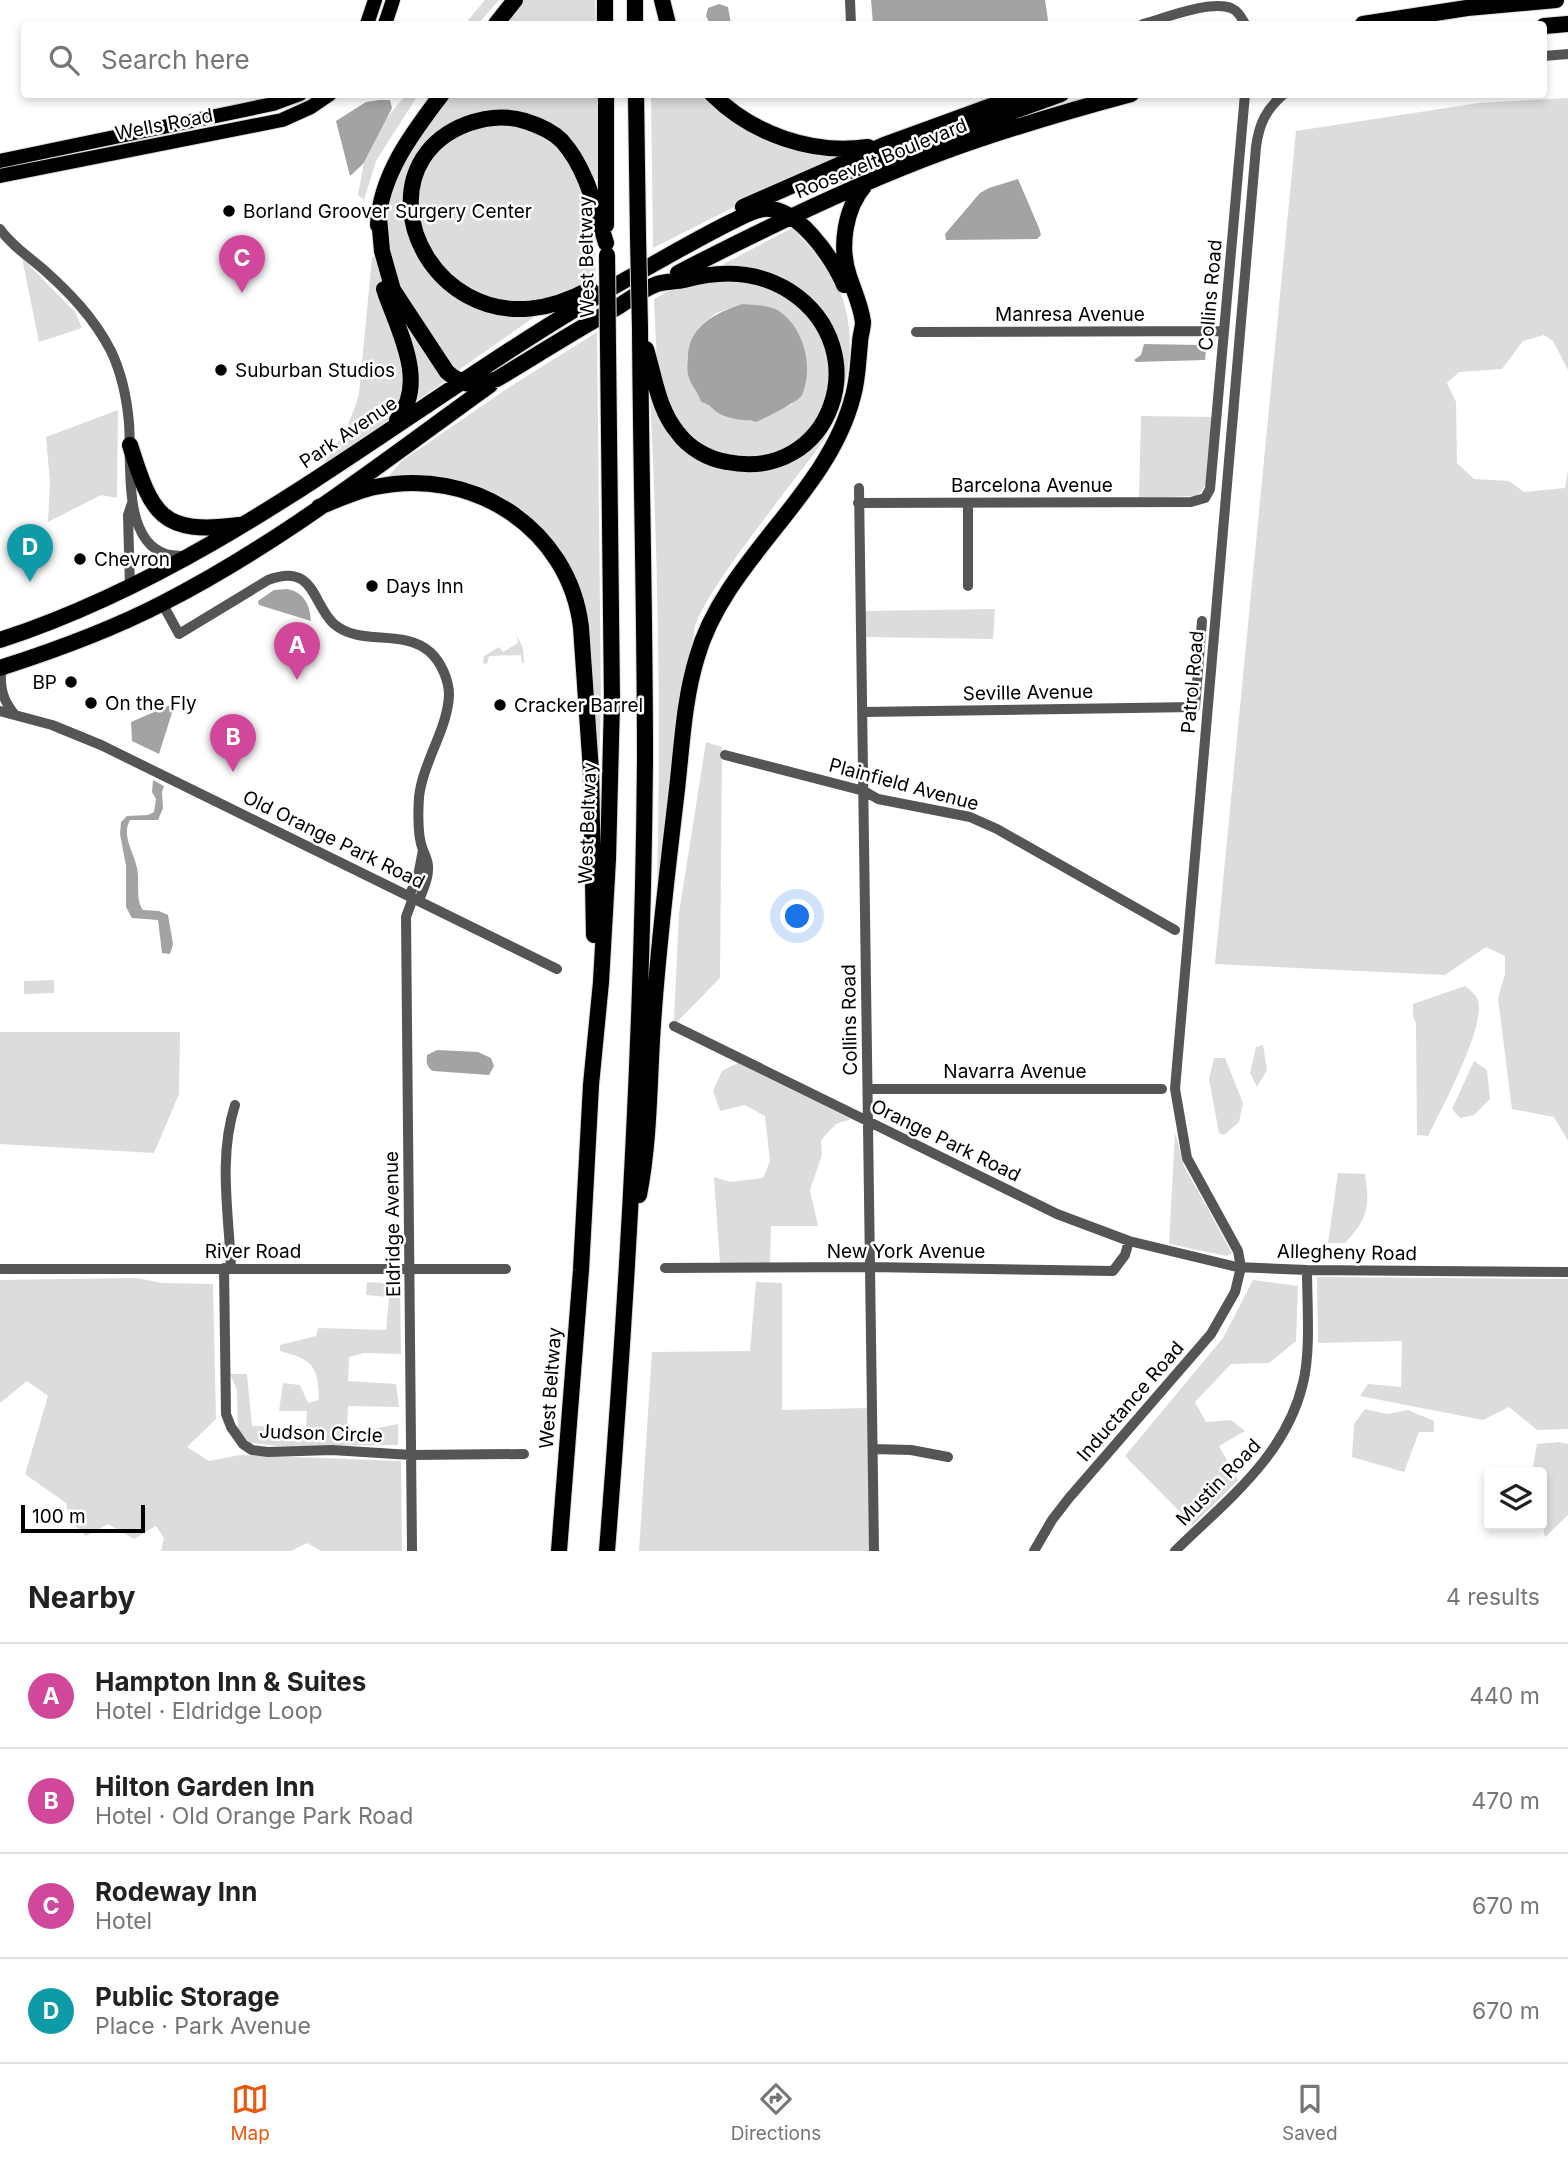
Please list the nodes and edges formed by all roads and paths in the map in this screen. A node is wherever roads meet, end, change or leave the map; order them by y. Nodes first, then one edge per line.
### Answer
1 (375, 0) edge
2 (393, 0) edge
3 (514, 0) edge
4 (605, 0) edge
5 (635, 0) edge
6 (662, 0) edge
7 (850, 0) edge
8 (1556, 0) edge
9 (368, 21) edge
10 (386, 21) edge
11 (498, 21) edge
12 (605, 21) edge
13 (635, 21) edge
14 (667, 21) edge
15 (851, 21) edge
16 (1155, 21) edge
17 (1243, 21) edge
18 (1382, 21) edge
19 (1568, 24) edge
20 (1547, 26) edge
21 (1568, 54) edge
22 (1547, 56) edge
23 (289, 98) edge
24 (324, 98) edge
25 (439, 98) edge
26 (606, 98) edge
27 (636, 98) edge
28 (717, 98) edge
29 (1013, 98) edge
30 (1050, 98) edge
31 (1118, 98) edge
32 (1245, 98) edge
33 (1280, 98) edge
34 (884, 145) junction
35 (0, 161) edge
36 (0, 176) edge
37 (865, 185) junction
38 (756, 210) junction
39 (379, 217) junction
40 (791, 217) junction
41 (0, 229) edge
42 (706, 234) joint
43 (607, 249) junction
44 (657, 284) junction
45 (640, 328) junction
46 (1224, 331) junction
47 (916, 332) dead end
48 (860, 341) junction
49 (497, 379) junction
50 (458, 382) junction
51 (389, 429) junction
52 (130, 445) junction
53 (859, 488) dead end
54 (1205, 498) joint
55 (132, 503) junction
56 (858, 503) junction
57 (968, 503) junction
58 (319, 507) junction
59 (245, 524) junction
60 (192, 556) junction
61 (206, 578) junction
62 (968, 586) dead end
63 (130, 588) junction
64 (162, 603) junction
65 (1202, 621) dead end
66 (0, 640) edge
67 (0, 668) edge
68 (0, 711) edge
69 (863, 712) junction
70 (15, 715) junction
71 (725, 755) dead end
72 (863, 791) junction
73 (413, 899) junction
74 (1175, 930) dead end
75 (557, 969) dead end
76 (674, 1026) dead end
77 (596, 1032) junction
78 (868, 1088) junction
79 (1162, 1089) dead end
80 (235, 1105) dead end
81 (868, 1121) junction
82 (630, 1238) junction
83 (1129, 1241) junction
84 (870, 1267) junction
85 (1241, 1267) junction
86 (227, 1268) junction
87 (410, 1268) junction
88 (665, 1268) dead end
89 (0, 1269) edge
90 (506, 1269) dead end
91 (1307, 1270) junction
92 (1568, 1272) edge
93 (873, 1450) junction
94 (524, 1454) dead end
95 (411, 1455) junction
96 (948, 1457) dead end
97 (412, 1551) edge
98 (559, 1551) edge
99 (607, 1551) edge
100 (874, 1551) edge
101 (1034, 1551) edge
102 (1175, 1551) edge

1 - 9 main road
2 - 10 main road
3 - 11 highway
4 - 12 highway
5 - 13 highway
6 - 14 highway
7 - 15 street
8 - 18 highway
16 - 17 street
19 - 20 highway
21 - 22 street
23 - 35 main road, Wells Road
24 - 36 main road, Wells Road
25 - 39 highway
26 - 43 highway, West Beltway
27 - 45 highway, bridge
28 - 34 highway
29 - 34 highway
30 - 38 highway, Roosevelt Boulevard
31 - 37 highway, Roosevelt Boulevard
32 - 46 street, Collins Road
33 - 85 street, Patrol Road
34 - 43 highway
37 - 40 highway, Roosevelt Boulevard
37 - 48 highway
38 - 40 highway
38 - 42 highway, Roosevelt Boulevard
39 - 50 highway
39 - 51 highway
40 - 44 highway, Roosevelt Boulevard
40 - 48 highway
41 - 52 street
42 - 50 highway, Park Avenue
43 - 77 highway, West Beltway, bridge
44 - 45 highway
44 - 49 highway, Roosevelt Boulevard
45 - 82 highway
46 - 47 street, Manresa Avenue
46 - 54 street, Collins Road
48 - 82 highway
49 - 50 highway
49 - 58 highway
50 - 51 highway, Park Avenue
51 - 59 highway, Park Avenue
52 - 55 street
52 - 59 highway
53 - 56 street, Collins Road
54 - 57 street, Barcelona Avenue
55 - 60 street
55 - 63 street
56 - 57 street, Barcelona Avenue
56 - 69 street, Collins Road
57 - 62 street
58 - 61 highway
58 - 77 highway
59 - 60 highway, Park Avenue
60 - 61 highway
60 - 63 highway, Park Avenue
61 - 64 highway
63 - 66 highway, Park Avenue
64 - 67 highway
64 - 73 street, Eldridge Avenue
65 - 69 street, Seville Avenue
67 - 70 street
68 - 70 street, Old Orange Park Road
69 - 72 street, Collins Road
70 - 73 street, Old Orange Park Road
71 - 72 street, Plainfield Avenue
72 - 74 street, Plainfield Avenue
72 - 78 street, Collins Road
73 - 75 street, Old Orange Park Road
73 - 87 street, Eldridge Avenue
76 - 81 street, Orange Park Road
77 - 98 highway, West Beltway
78 - 79 street, Navarra Avenue
78 - 81 street, Collins Road
80 - 86 street, Judson Circle
81 - 83 street, Orange Park Road
81 - 84 street, Collins Road
82 - 99 highway
83 - 84 street, New York Avenue
83 - 85 street, Allegheny Road
84 - 88 street, New York Avenue
84 - 93 street, Collins Road
85 - 91 street, Allegheny Road
85 - 101 street, Inductance Road
86 - 87 street, River Road
86 - 89 street, River Road
86 - 95 street, Judson Circle
87 - 90 street, River Road
87 - 95 street, Eldridge Avenue
91 - 92 street, Allegheny Road
91 - 102 street, Mustin Road
93 - 96 street
93 - 100 street, Collins Road
94 - 95 street, Judson Circle
95 - 97 street, Eldridge Avenue

